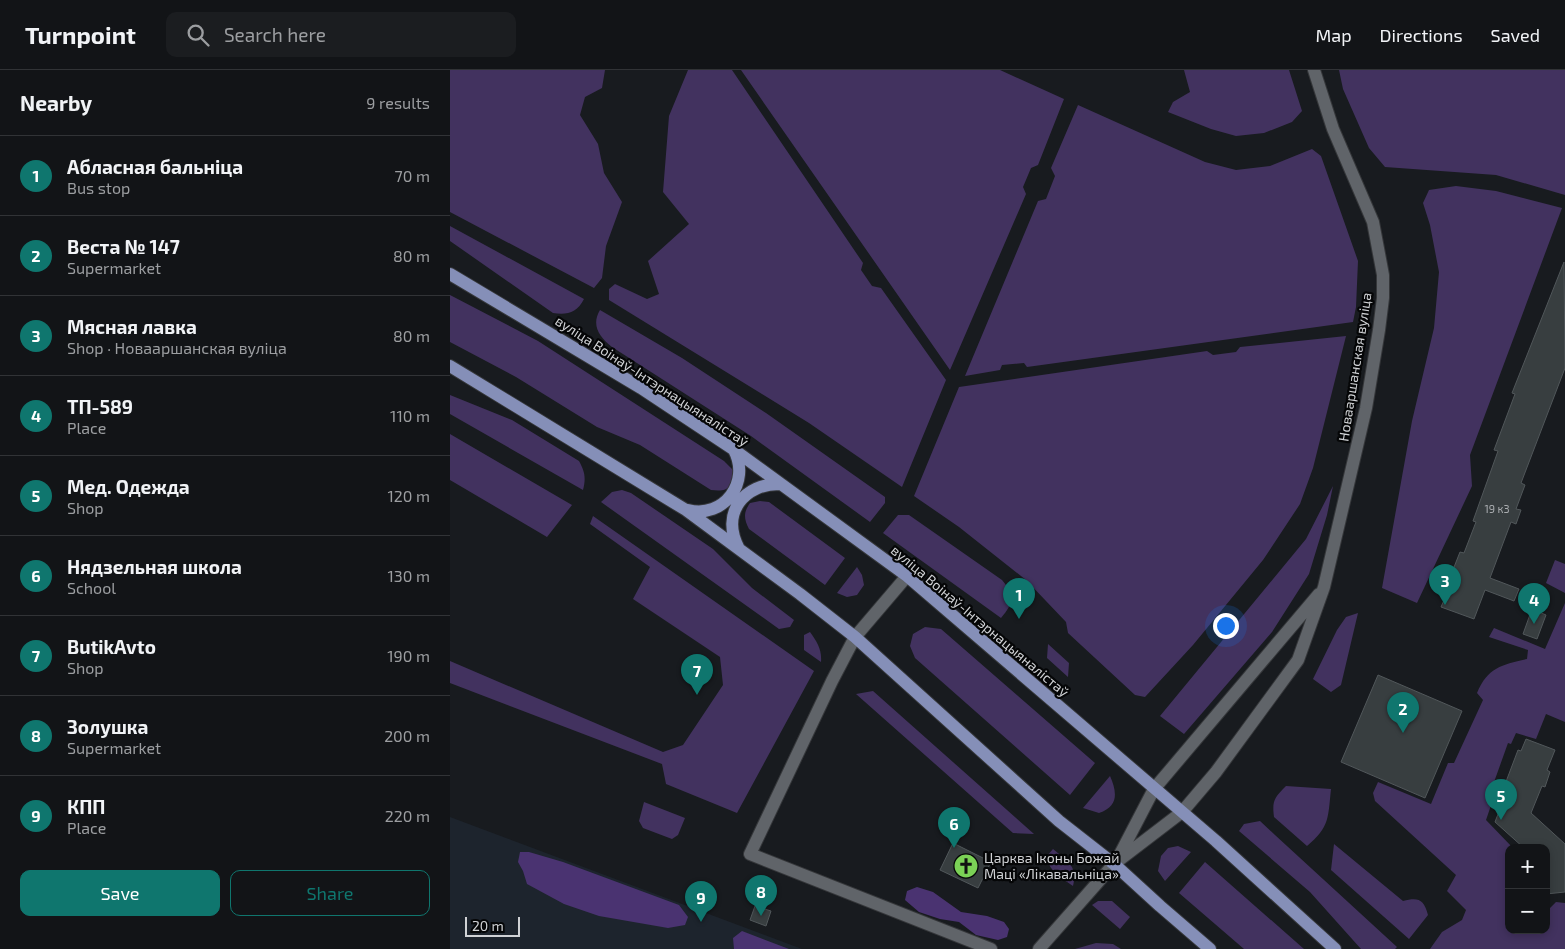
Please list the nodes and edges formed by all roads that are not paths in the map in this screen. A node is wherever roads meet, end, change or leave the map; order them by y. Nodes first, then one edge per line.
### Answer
1 (1314, 70) edge
2 (450, 274) edge
3 (450, 366) edge
4 (733, 449) junction
5 (781, 484) junction
6 (686, 510) junction
7 (739, 549) junction
8 (907, 576) junction
9 (1324, 587) junction
10 (855, 637) junction
11 (1154, 789) junction
12 (1182, 812) junction
13 (1114, 864) junction
14 (991, 949) edge
15 (1039, 949) edge
16 (1210, 949) edge
17 (1335, 949) edge

1 - 9 street, Новааршанская вуліца
2 - 4 main road, вуліца Воінаў-Інтэрнацыяналістаў
3 - 6 main road
4 - 5 main road, вуліца Воінаў-Інтэрнацыяналістаў
4 - 6 main road
5 - 7 main road
5 - 8 main road, вуліца Воінаў-Інтэрнацыяналістаў
6 - 7 main road
7 - 10 main road
8 - 10 street
8 - 11 main road, вуліца Воінаў-Інтэрнацыяналістаў
9 - 11 street, Новааршанская вуліца
9 - 12 street, Новааршанская вуліца
10 - 13 main road
10 - 14 street
11 - 12 main road, вуліца Воінаў-Інтэрнацыяналістаў
11 - 13 street, Новааршанская вуліца
12 - 13 street, Новааршанская вуліца
12 - 17 main road, вуліца Воінаў-Інтэрнацыяналістаў
13 - 15 street
13 - 16 main road

